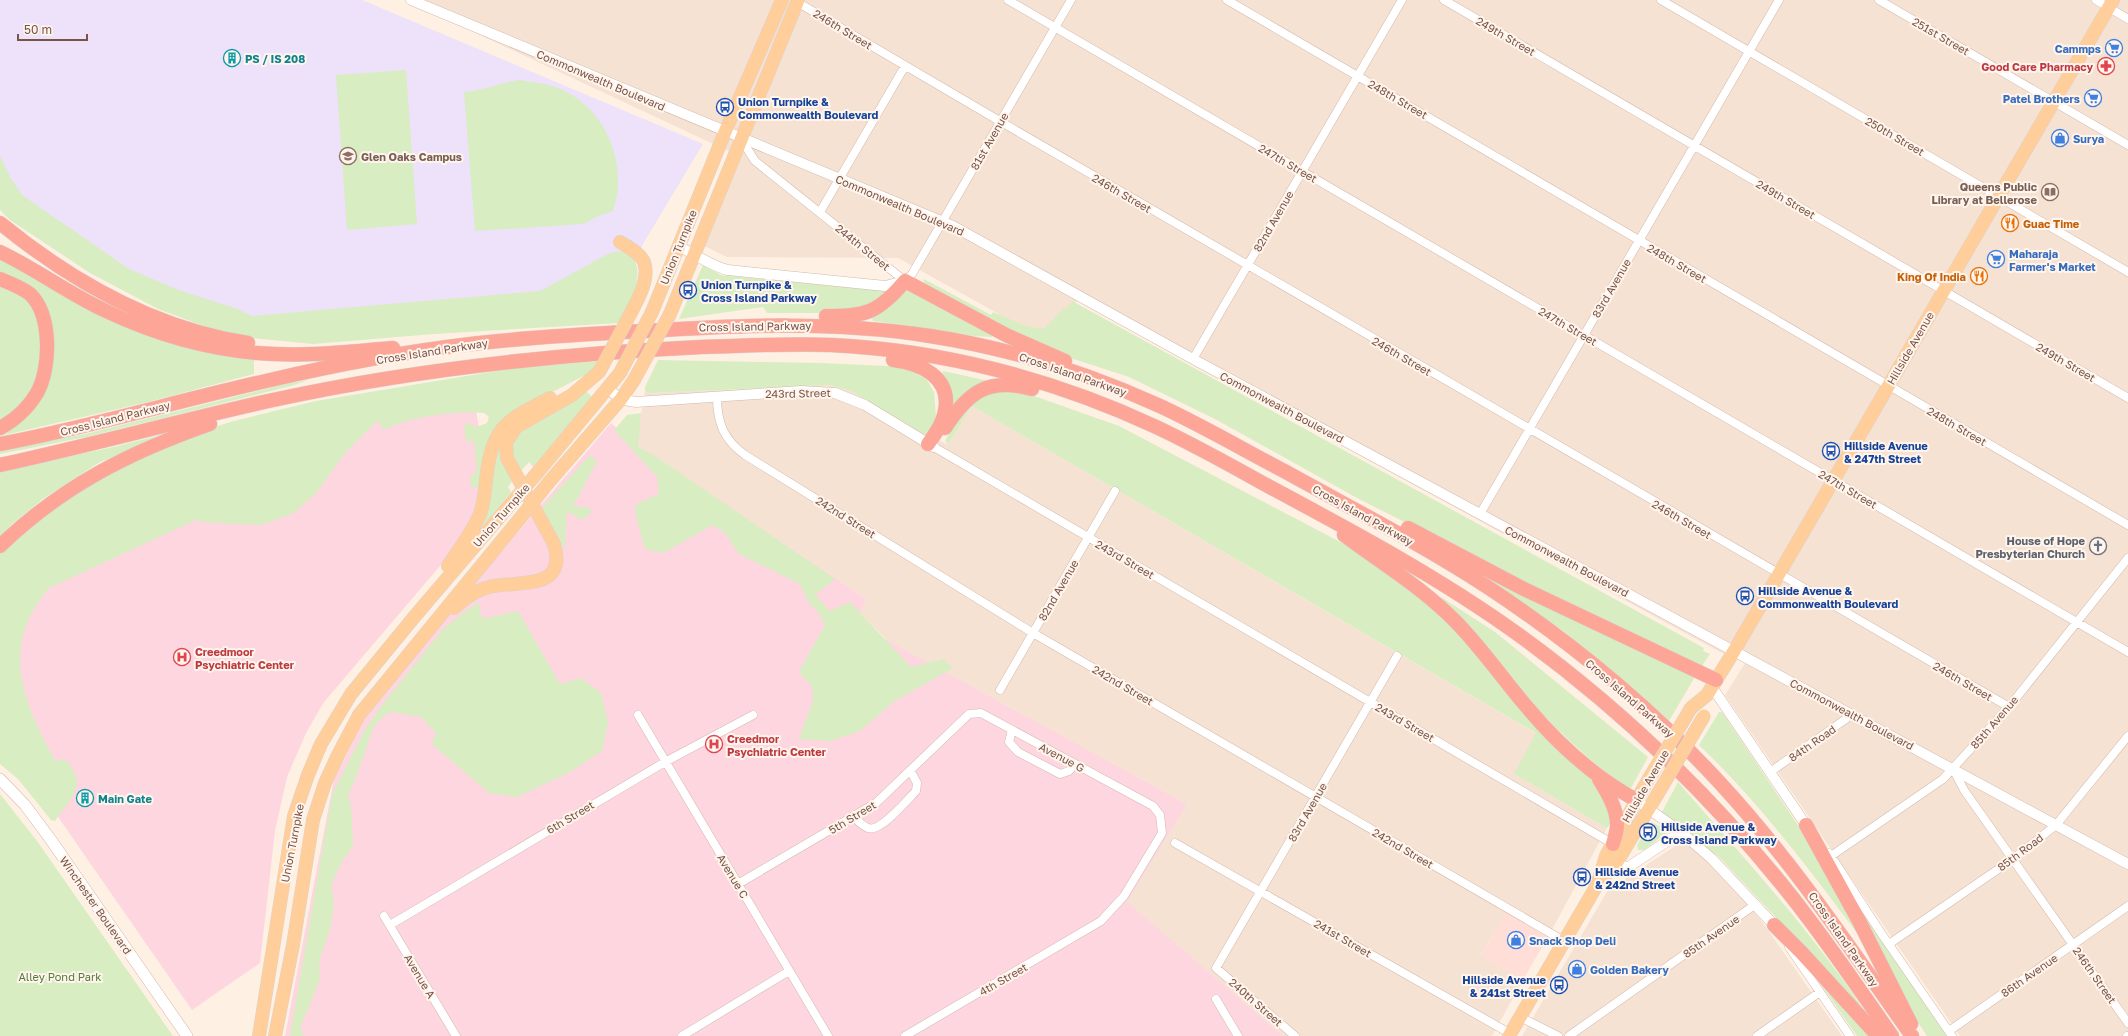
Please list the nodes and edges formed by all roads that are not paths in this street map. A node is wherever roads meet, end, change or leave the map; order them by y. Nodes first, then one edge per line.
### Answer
1 (782, 0) edge
2 (1008, 0) edge
3 (1071, 0) edge
4 (1227, 0) edge
5 (1402, 0) edge
6 (1444, 0) edge
7 (1661, 0) edge
8 (1779, 0) edge
9 (1879, 0) edge
10 (2096, 0) edge
11 (414, 1) edge
12 (798, 1) edge
13 (2111, 4) edge
14 (2128, 19) edge
15 (1056, 27) junction
16 (1749, 51) junction
17 (905, 66) junction
18 (1358, 76) junction
19 (2054, 102) junction
20 (1000, 122) junction
21 (725, 132) junction
22 (741, 139) junction
23 (2128, 145) edge
24 (1694, 146) junction
25 (1302, 171) junction
26 (838, 179) junction
27 (1998, 196) junction
28 (820, 212) junction
29 (942, 222) junction
30 (0, 223) edge
31 (1639, 241) junction
32 (620, 242) dead end
33 (678, 246) junction
34 (0, 252) edge
35 (695, 254) junction
36 (1247, 266) junction
37 (2128, 272) edge
38 (0, 279) edge
39 (905, 282) junction
40 (1943, 291) junction
41 (759, 324) junction
42 (1584, 335) junction
43 (534, 338) junction
44 (778, 344) junction
45 (380, 349) junction
46 (1193, 359) junction
47 (601, 368) junction
48 (1101, 381) junction
49 (1888, 386) junction
50 (334, 388) junction
51 (608, 390) junction
52 (717, 397) junction
53 (2128, 398) edge
54 (621, 399) junction
55 (1104, 405) junction
56 (0, 428) edge
57 (1529, 430) junction
58 (0, 444) edge
59 (931, 445) junction
60 (0, 465) edge
61 (1833, 480) junction
62 (1115, 491) dead end
63 (1328, 496) junction
64 (1311, 509) junction
65 (1480, 514) junction
66 (2128, 525) edge
67 (1088, 538) junction
68 (0, 546) edge
69 (2128, 558) edge
70 (1778, 575) junction
71 (415, 616) junction
72 (2077, 622) junction
73 (431, 626) junction
74 (1033, 632) junction
75 (1734, 651) junction
76 (2128, 652) edge
77 (1397, 656) dead end
78 (1712, 687) junction
79 (1000, 690) dead end
80 (1370, 702) junction
81 (2008, 707) junction
82 (969, 714) joint
83 (1853, 714) junction
84 (752, 715) dead end
85 (638, 716) dead end
86 (1012, 730) junction
87 (2128, 736) edge
88 (665, 762) junction
89 (1075, 764) junction
90 (1953, 769) junction
91 (910, 770) junction
92 (1770, 772) junction
93 (1596, 773) junction
94 (0, 779) edge
95 (1315, 797) junction
96 (1636, 800) junction
97 (1153, 806) joint
98 (1648, 809) junction
99 (853, 816) junction
100 (1806, 825) junction
101 (2056, 825) junction
102 (1681, 832) junction
103 (1176, 843) dead end
104 (1613, 844) junction
105 (1831, 856) junction
106 (2013, 859) junction
107 (1617, 862) junction
108 (2128, 864) edge
109 (738, 884) junction
110 (1597, 885) junction
111 (1261, 891) junction
112 (1756, 904) junction
113 (2128, 906) edge
114 (384, 916) dead end
115 (390, 924) junction
116 (1774, 925) junction
117 (1564, 942) junction
118 (1889, 944) junction
119 (2073, 944) junction
120 (1216, 968) joint
121 (789, 971) junction
122 (1820, 992) junction
123 (1216, 999) dead end
124 (1520, 1017) junction
125 (2128, 1023) edge
126 (1951, 1033) edge
127 (1510, 1035) edge
128 (187, 1036) edge
129 (259, 1036) edge
130 (275, 1036) edge
131 (456, 1036) edge
132 (682, 1036) edge
133 (828, 1036) edge
134 (905, 1036) edge
135 (1238, 1036) edge
136 (1295, 1036) edge
137 (1558, 1036) edge
138 (1568, 1036) edge
139 (1757, 1036) edge
140 (1850, 1036) edge
141 (1878, 1036) edge
142 (1892, 1036) edge
143 (1912, 1036) edge
144 (1916, 1036) edge

1 - 21 main road, Union Turnpike
2 - 15 street, 247th Street
3 - 15 street, 81st Avenue
4 - 18 street, 248th Street
5 - 18 street, 82nd Avenue
6 - 24 street, 249th Street
7 - 16 street, 250th Street
8 - 16 street, 83rd Avenue
9 - 19 street, 251st Street
10 - 13 street
11 - 21 street, Commonwealth Boulevard
12 - 17 street, 246th Street
12 - 22 main road, Union Turnpike
13 - 14 street
13 - 19 main road, Hillside Avenue
15 - 20 street, 81st Avenue
15 - 25 street, 247th Street
16 - 24 street, 83rd Avenue
16 - 27 street, 250th Street
17 - 20 street, 246th Street
17 - 26 street
18 - 25 street, 82nd Avenue
18 - 31 street, 248th Street
19 - 23 street, 251st Street
19 - 27 main road, Hillside Avenue
20 - 29 street, 81st Avenue
20 - 36 street, 246th Street
21 - 22 street, Commonwealth Boulevard
21 - 33 main road, Union Turnpike
22 - 26 street, Commonwealth Boulevard
22 - 28 street, 244th Street
22 - 35 main road, Union Turnpike
24 - 31 street, 83rd Avenue
24 - 40 street, 249th Street
25 - 36 street, 82nd Avenue
25 - 42 street, 247th Street
26 - 28 street
26 - 29 street, Commonwealth Boulevard
27 - 37 street, 250th Street
27 - 40 main road, Hillside Avenue
28 - 39 street, 244th Street
29 - 39 street, 81st Avenue
29 - 46 street, Commonwealth Boulevard
30 - 45 highway
31 - 42 street, 83rd Avenue
31 - 49 street, 248th Street
32 - 47 main road, bridge
33 - 35 street
33 - 51 main road, Union Turnpike, bridge
34 - 45 highway
35 - 39 street
35 - 54 main road, Union Turnpike, bridge
36 - 46 street, 82nd Avenue
36 - 57 street, 246th Street
38 - 56 highway
39 - 41 highway
39 - 48 highway
40 - 49 main road, Hillside Avenue
40 - 53 street, 249th Street
41 - 43 highway, Cross Island Parkway
41 - 48 highway, Cross Island Parkway
42 - 57 street, 83rd Avenue
42 - 61 street, 247th Street
43 - 45 highway
43 - 58 highway, Cross Island Parkway
44 - 50 highway, Cross Island Parkway
44 - 55 highway, Cross Island Parkway
44 - 59 highway
46 - 65 street, Commonwealth Boulevard
47 - 71 main road
47 - 73 main road
48 - 63 highway, Cross Island Parkway
49 - 61 main road, Hillside Avenue
49 - 66 street, 248th Street
50 - 60 highway, Cross Island Parkway
50 - 68 highway
51 - 54 street, 243rd Street
51 - 71 main road, Union Turnpike, bridge
52 - 54 street, 243rd Street
52 - 59 street, 243rd Street
52 - 74 street, 242nd Street
54 - 73 main road, Union Turnpike, bridge
55 - 59 highway
55 - 64 highway, Cross Island Parkway
57 - 65 street, 83rd Avenue
57 - 70 street, 246th Street
59 - 67 street, 243rd Street
61 - 70 main road, Hillside Avenue
61 - 72 street, 247th Street
62 - 67 street, 82nd Avenue
63 - 78 highway
63 - 143 highway, Cross Island Parkway
64 - 93 highway
64 - 142 highway, Cross Island Parkway
65 - 75 street, Commonwealth Boulevard
67 - 74 street, 82nd Avenue
67 - 80 street, 243rd Street
69 - 72 street, 85th Avenue
70 - 75 main road, Hillside Avenue
70 - 81 street, 246th Street
71 - 129 main road, Union Turnpike
72 - 76 street, 247th Street
72 - 81 street, 85th Avenue
73 - 130 main road, Union Turnpike
74 - 79 street, 82nd Avenue
74 - 95 street, 242nd Street
75 - 78 main road, Hillside Avenue
75 - 83 street, Commonwealth Boulevard
77 - 80 street, 83rd Avenue
78 - 92 street
78 - 96 main road, Hillside Avenue, bridge
78 - 98 main road, Hillside Avenue, bridge
80 - 95 street, 83rd Avenue
80 - 104 street, 243rd Street
81 - 90 street, 85th Avenue
82 - 86 street, Avenue G
82 - 91 street, 5th Street
83 - 90 street, Commonwealth Boulevard
83 - 92 street, 84th Road
84 - 88 street, 6th Street
85 - 88 street, Avenue C
86 - 89 street, Avenue G
86 - 89 street
87 - 101 street, 85th Road
88 - 109 street, Avenue C
88 - 115 street, 6th Street
89 - 97 street, Avenue G
90 - 101 street, Commonwealth Boulevard
90 - 105 street, 85th Avenue
90 - 106 street, 246th Street
91 - 99 street, 5th Street
91 - 99 street
92 - 100 street
93 - 96 highway
93 - 104 highway
94 - 128 main road, Winchester Boulevard
95 - 111 street, 83rd Avenue
95 - 117 street, 242nd Street
96 - 98 street
96 - 104 main road, Hillside Avenue
97 - 134 street, 4th Street
98 - 102 street
98 - 107 main road, Hillside Avenue
99 - 109 street, 5th Street
100 - 105 street
100 - 144 highway
101 - 106 street, 85th Road
101 - 108 street, Commonwealth Boulevard
102 - 107 street
102 - 112 street
103 - 111 street, 241st Street
104 - 110 main road, Hillside Avenue
105 - 118 street
106 - 118 street, 85th Road
106 - 119 street, 246th Street
107 - 110 main road, Hillside Avenue
109 - 121 street, Avenue C
110 - 117 main road, Hillside Avenue
111 - 120 street, 83rd Avenue
111 - 127 street, 241st Street
112 - 116 street
112 - 138 street, 85th Avenue
113 - 119 street, 86th Avenue
114 - 115 street, Avenue A
115 - 131 street, Avenue A
116 - 122 street
116 - 141 highway
117 - 124 main road, Hillside Avenue
118 - 126 street
119 - 125 street, 246th Street
119 - 126 street, 86th Avenue
120 - 136 street, 240th Street
121 - 132 street
121 - 133 street, Avenue C
122 - 139 street
122 - 140 street
123 - 135 street
124 - 127 main road, Hillside Avenue
124 - 137 street

